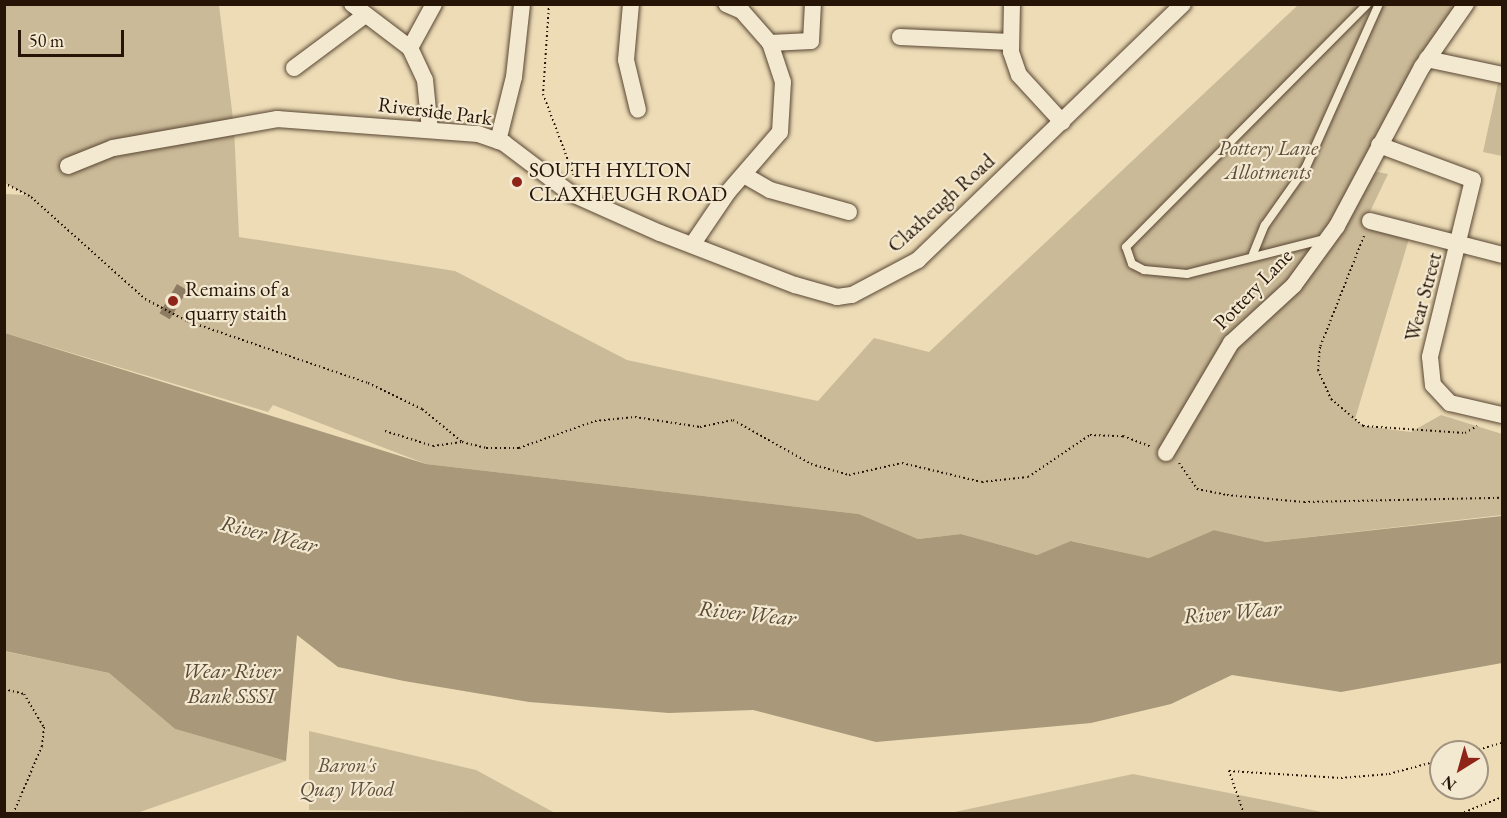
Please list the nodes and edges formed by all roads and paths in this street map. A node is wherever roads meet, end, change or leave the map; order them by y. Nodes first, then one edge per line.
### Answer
1 (434, 4) edge
2 (522, 4) edge
3 (549, 4) edge
4 (631, 4) edge
5 (726, 4) edge
6 (813, 4) edge
7 (1012, 4) edge
8 (1183, 4) edge
9 (1367, 4) edge
10 (1379, 4) edge
11 (1466, 4) edge
12 (359, 10) edge
13 (900, 37) dead end
14 (1011, 42) junction
15 (770, 43) junction
16 (410, 48) junction
17 (1427, 59) junction
18 (294, 68) dead end
19 (1503, 75) edge
20 (638, 110) dead end
21 (1062, 122) junction
22 (430, 130) junction
23 (498, 141) junction
24 (1379, 146) junction
25 (68, 166) dead end
26 (744, 175) junction
27 (4, 183) edge
28 (582, 199) junction
29 (849, 212) dead end
30 (1370, 222) joint
31 (1328, 239) junction
32 (1460, 244) junction
33 (692, 245) junction
34 (1253, 254) junction
35 (1503, 255) edge
36 (837, 297) joint
37 (1500, 415) edge
38 (384, 431) dead end
39 (462, 441) junction
40 (1166, 453) junction
41 (1503, 498) edge
42 (4, 688) edge
43 (1429, 762) edge
44 (1503, 797) edge
45 (13, 813) edge
46 (1244, 813) edge
47 (1460, 813) edge

1 - 16 street
2 - 23 street
3 - 28 path
4 - 20 street
5 - 15 street
6 - 15 street
7 - 14 street
8 - 21 street, Claxheugh Road
9 - 34 lane
10 - 34 lane
11 - 17 street, Pottery Lane
12 - 16 street
12 - 18 street
13 - 14 street
14 - 21 street
15 - 26 street
16 - 22 street
17 - 19 street
17 - 24 street, Pottery Lane
21 - 36 street, Claxheugh Road
22 - 23 street, Riverside Park
22 - 25 street, Riverside Park
23 - 28 street, Riverside Park
24 - 31 street, Pottery Lane
24 - 32 street, Wear Street
26 - 29 street
26 - 33 street
27 - 39 path
28 - 33 street, Riverside Park
30 - 32 street
30 - 37 path
31 - 34 lane
31 - 40 street, Pottery Lane
32 - 35 street
32 - 37 street, Wear Street
33 - 36 street, Riverside Park
38 - 39 path
39 - 40 path
40 - 41 path
42 - 45 path
43 - 46 path
44 - 47 path

